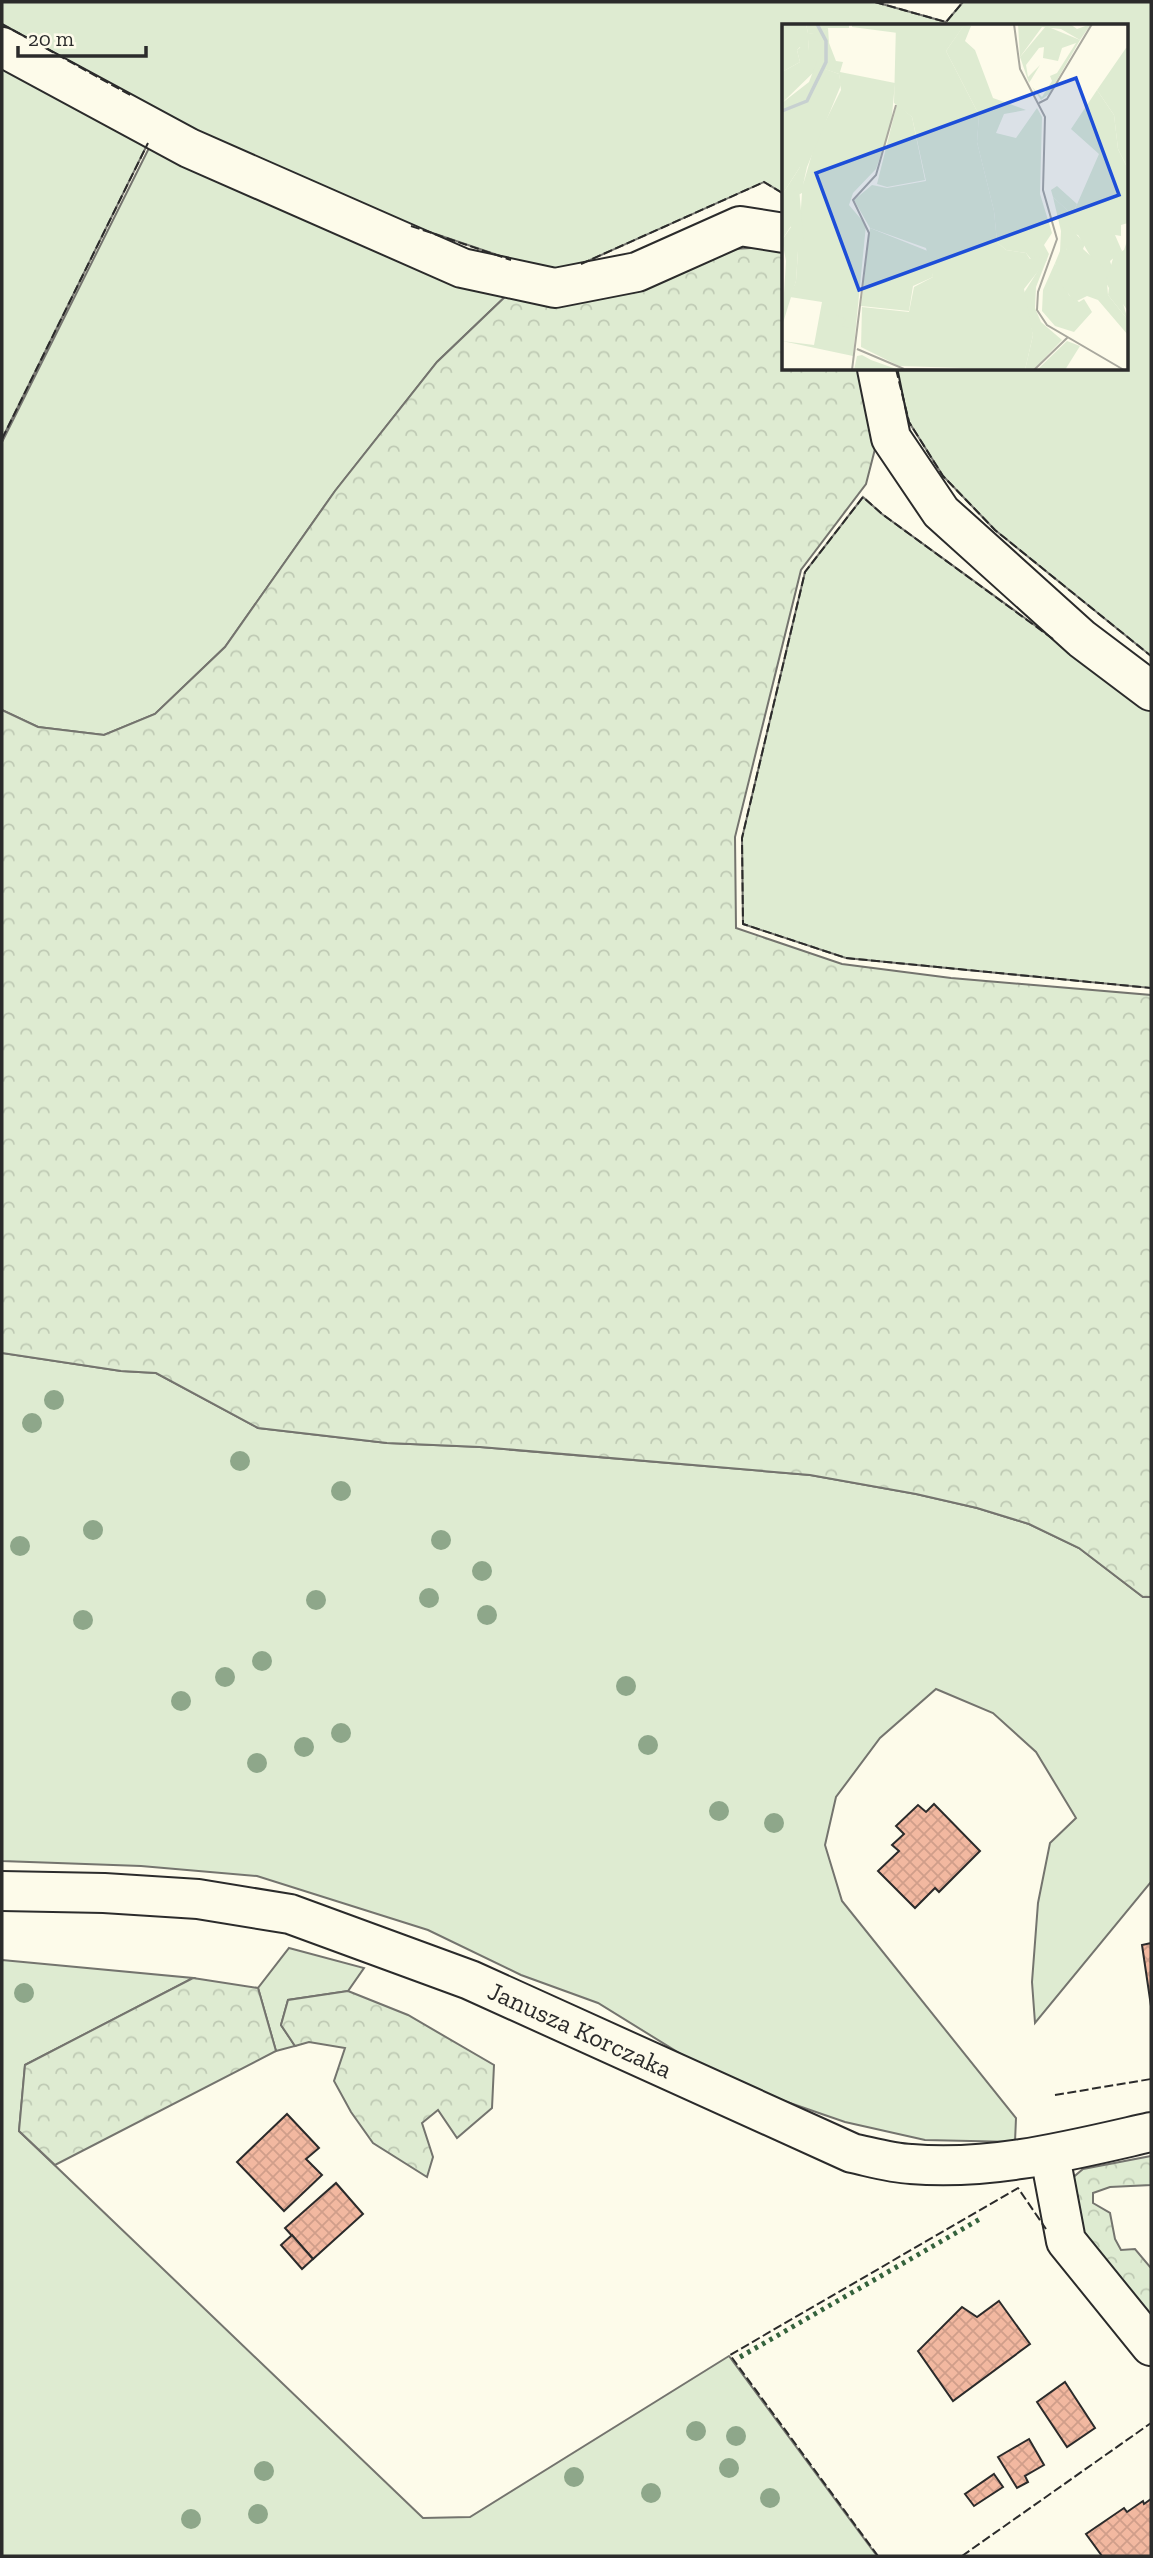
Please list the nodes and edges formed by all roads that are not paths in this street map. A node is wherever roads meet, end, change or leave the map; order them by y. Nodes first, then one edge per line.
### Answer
1 (2, 47) edge
2 (782, 233) edge
3 (877, 371) edge
4 (1151, 691) edge
5 (2, 1891) edge
6 (1151, 2132) edge
7 (1050, 2156) junction
8 (1151, 2346) edge

1 - 2 street
3 - 4 street
5 - 7 street, Janusza Korczaka
6 - 7 street, Janusza Korczaka
7 - 8 street

